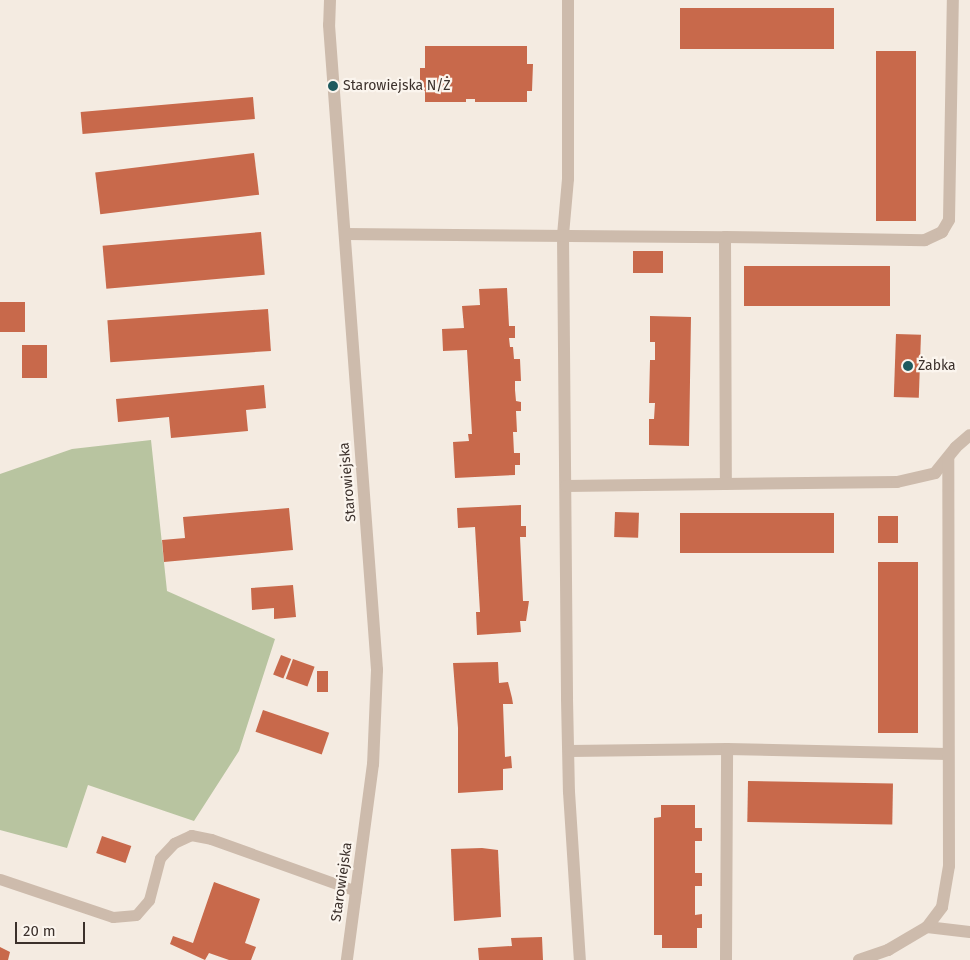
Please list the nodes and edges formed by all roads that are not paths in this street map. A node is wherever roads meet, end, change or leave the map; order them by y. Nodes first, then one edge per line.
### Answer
1 (330, 0) edge
2 (568, 0) edge
3 (953, 0) edge
4 (345, 234) junction
5 (562, 235) junction
6 (725, 237) junction
7 (970, 434) edge
8 (948, 458) junction
9 (726, 484) junction
10 (566, 486) junction
11 (727, 749) junction
12 (570, 751) junction
13 (948, 754) junction
14 (0, 879) edge
15 (356, 890) junction
16 (927, 927) junction
17 (970, 932) edge
18 (347, 960) edge
19 (580, 960) edge
20 (726, 960) edge
21 (859, 960) edge

1 - 4 street, Starowiejska
2 - 5 street
3 - 6 street
4 - 5 street
4 - 15 street, Starowiejska
5 - 6 street
5 - 10 street
6 - 9 street
7 - 8 street
8 - 9 street
8 - 13 street
9 - 10 street
10 - 12 street
11 - 12 street
11 - 13 street
11 - 20 street
12 - 19 street
13 - 16 street
14 - 15 lane
15 - 18 street, Starowiejska
16 - 17 street
16 - 21 street

